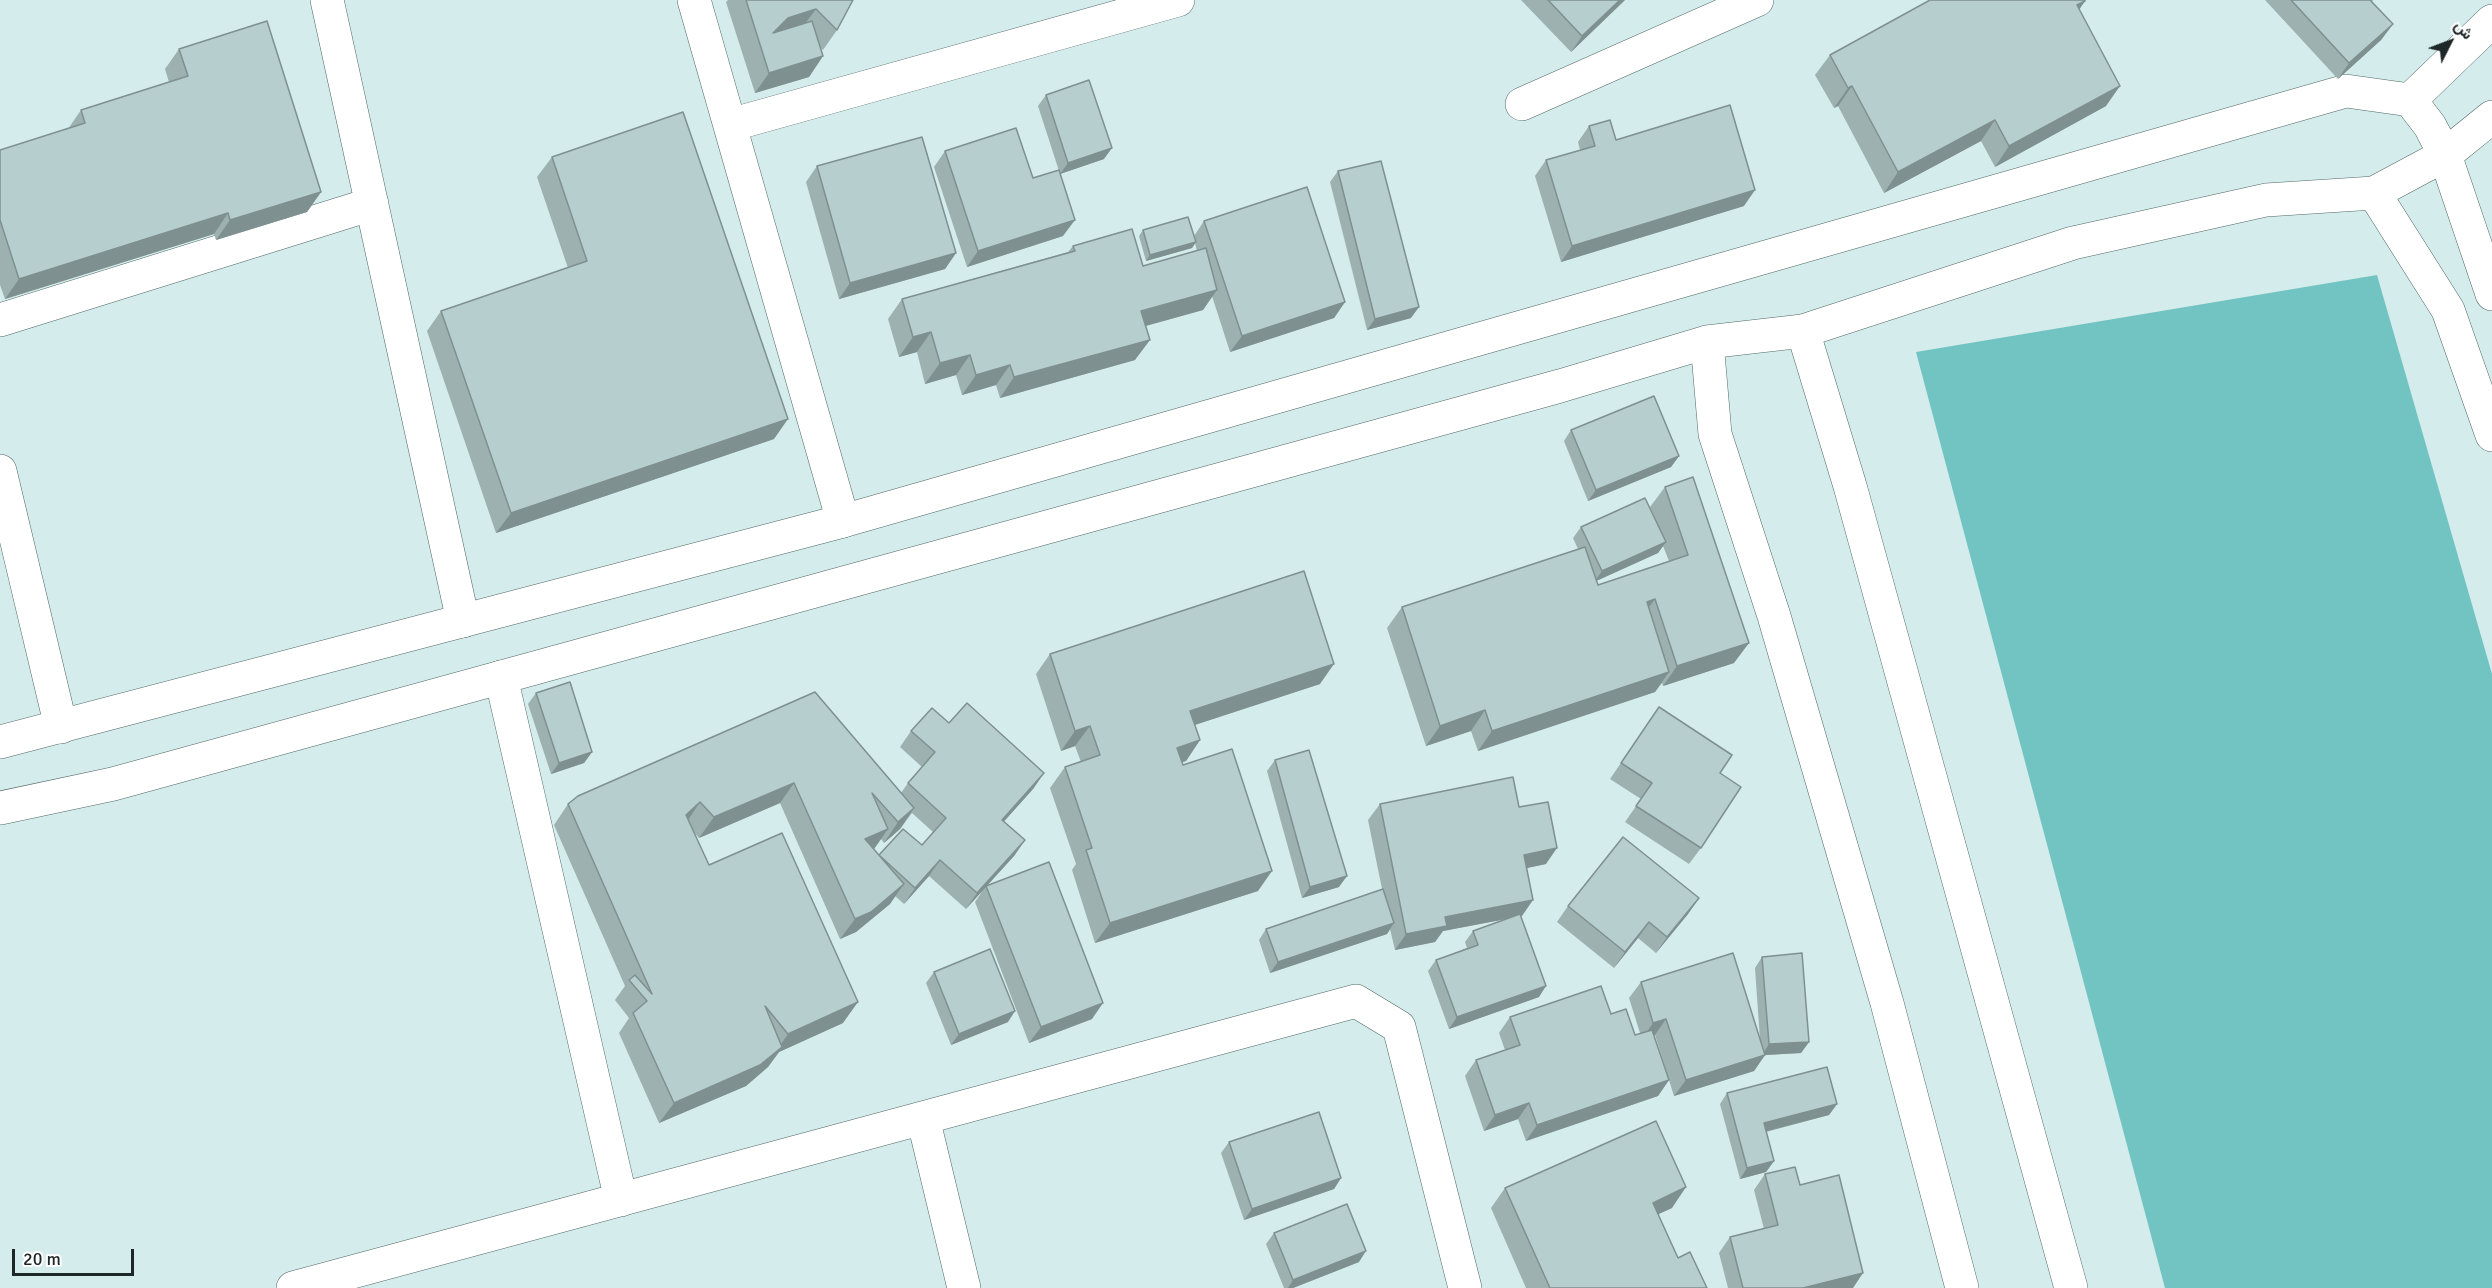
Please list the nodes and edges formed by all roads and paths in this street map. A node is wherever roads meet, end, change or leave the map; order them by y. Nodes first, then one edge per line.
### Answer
1 (327, 0) edge
2 (694, 0) edge
3 (1757, 0) edge
4 (1158, 2) edge
5 (2492, 21) edge
6 (2410, 100) junction
7 (1522, 104) dead end
8 (2492, 117) edge
9 (730, 125) junction
10 (2445, 155) junction
11 (2374, 193) junction
12 (372, 204) junction
13 (2492, 294) edge
14 (0, 320) edge
15 (1803, 331) junction
16 (1707, 342) junction
17 (2492, 435) edge
18 (0, 471) edge
19 (843, 521) junction
20 (463, 621) junction
21 (501, 677) junction
22 (61, 727) junction
23 (0, 742) edge
24 (0, 808) edge
25 (923, 1118) junction
26 (621, 1200) junction
27 (293, 1288) edge
28 (964, 1288) edge
29 (1465, 1288) edge
30 (1962, 1288) edge
31 (2071, 1288) edge

1 - 12 street
2 - 9 street
3 - 7 street
4 - 9 street
5 - 6 street
6 - 10 street
6 - 19 street
8 - 10 street
9 - 19 street
10 - 11 street
10 - 13 street
11 - 15 street
11 - 17 street
12 - 14 street
12 - 20 street
15 - 16 street
15 - 31 street
16 - 21 street
16 - 30 street
18 - 22 street
19 - 20 street
20 - 22 street
21 - 24 street
21 - 26 street
22 - 23 street
25 - 26 street
25 - 28 street
25 - 29 street
26 - 27 street

